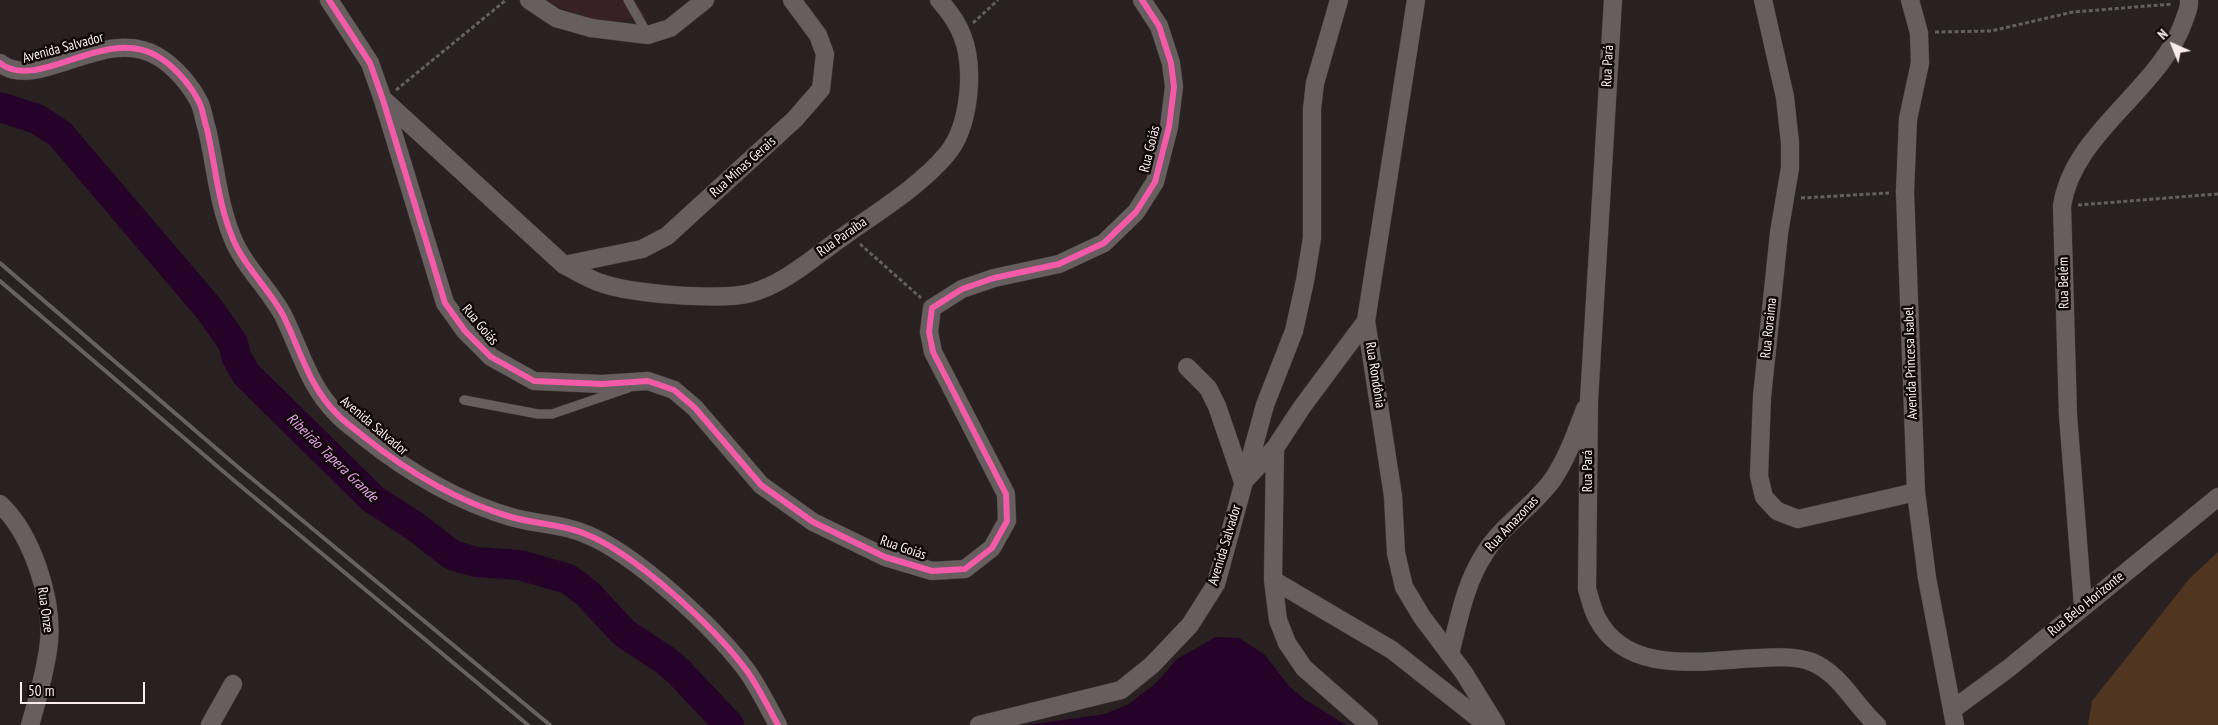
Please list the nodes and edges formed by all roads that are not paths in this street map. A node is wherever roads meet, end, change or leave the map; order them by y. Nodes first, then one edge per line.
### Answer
1 (329, 0) edge
2 (529, 0) edge
3 (628, 0) edge
4 (705, 0) edge
5 (792, 0) edge
6 (939, 0) edge
7 (1142, 0) edge
8 (1339, 0) edge
9 (1416, 0) edge
10 (1613, 0) edge
11 (1763, 0) edge
12 (1910, 0) edge
13 (2190, 1) edge
14 (648, 35) junction
15 (0, 63) edge
16 (384, 100) junction
17 (564, 265) junction
18 (1366, 321) junction
19 (1187, 367) dead end
20 (648, 381) junction
21 (464, 400) dead end
22 (1589, 400) junction
23 (1275, 448) junction
24 (1243, 482) junction
25 (1916, 492) junction
26 (2218, 497) edge
27 (0, 504) edge
28 (1273, 580) junction
29 (2083, 606) junction
30 (1450, 654) junction
31 (233, 684) dead end
32 (1953, 717) edge
33 (30, 725) edge
34 (210, 725) edge
35 (778, 725) edge
36 (979, 725) edge
37 (1369, 725) edge
38 (1486, 725) edge
39 (1496, 725) edge
40 (1877, 725) edge

1 - 16 street
2 - 14 street
3 - 14 lane
4 - 14 street
5 - 17 street, Rua Minas Gerais
6 - 17 street, Rua Paraíba
7 - 20 street, Rua Goiás
8 - 24 street
9 - 18 street, Rua Rondônia
10 - 22 street, Rua Pará
11 - 25 street, Rua Roraima
12 - 25 street, Avenida Princesa Isabel
13 - 29 street, Rua Belém
15 - 35 street, Avenida Salvador
16 - 17 street, Rua Paraíba
16 - 20 street, Rua Goiás
18 - 23 street, Avenida Salvador
18 - 30 street, Rua Rondônia
19 - 24 street
20 - 21 lane
22 - 30 street, Rua Amazonas
22 - 40 street, Rua Pará
23 - 24 street, Avenida Salvador
23 - 28 street
24 - 36 street, Avenida Salvador
25 - 32 street, Avenida Princesa Isabel
26 - 29 street, Rua Belo Horizonte
27 - 33 street, Rua Onze
28 - 37 street
28 - 38 street
29 - 32 street, Rua Belo Horizonte
30 - 39 street, Rua Rondônia
31 - 34 street

